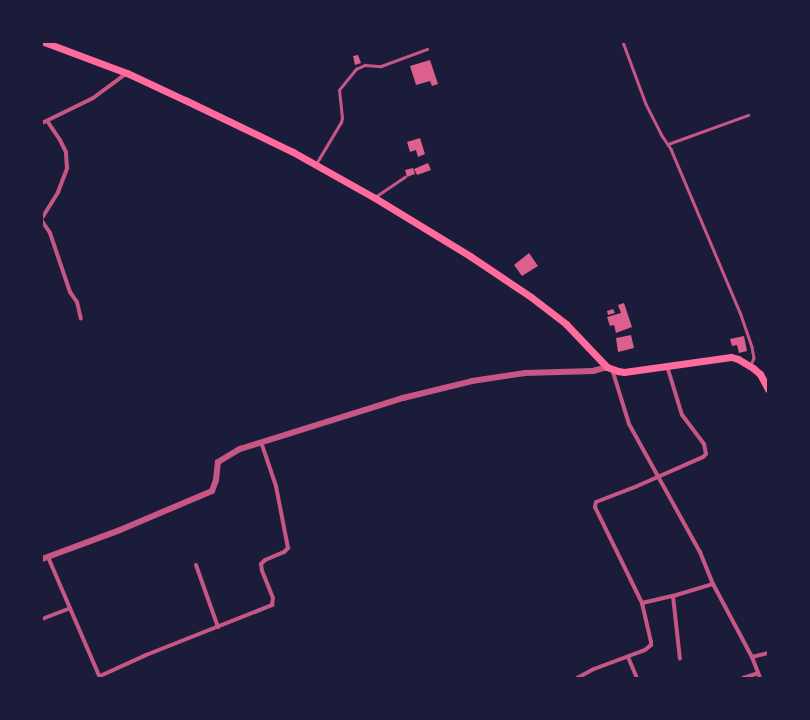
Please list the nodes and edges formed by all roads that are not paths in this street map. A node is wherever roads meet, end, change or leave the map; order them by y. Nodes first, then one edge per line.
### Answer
1 (44, 42) edge
2 (623, 42) edge
3 (427, 49) dead end
4 (127, 73) junction
5 (748, 115) dead end
6 (47, 121) junction
7 (42, 123) edge
8 (668, 144) junction
9 (315, 164) junction
10 (404, 177) dead end
11 (375, 198) junction
12 (42, 218) edge
13 (42, 221) edge
14 (81, 319) dead end
15 (667, 366) junction
16 (750, 366) junction
17 (609, 368) junction
18 (768, 389) edge
19 (262, 442) junction
20 (658, 477) junction
21 (45, 558) edge
22 (196, 566) dead end
23 (713, 584) junction
24 (673, 596) junction
25 (642, 603) junction
26 (70, 608) junction
27 (42, 619) edge
28 (218, 627) junction
29 (768, 653) edge
30 (628, 657) junction
31 (752, 657) junction
32 (680, 659) dead end
33 (758, 673) junction
34 (100, 677) edge
35 (577, 678) edge
36 (637, 678) edge
37 (743, 678) edge
38 (760, 678) edge

1 - 4 main road
2 - 8 lane
3 - 9 lane
4 - 6 street
4 - 9 main road
5 - 8 lane
6 - 7 street
6 - 12 street
8 - 16 lane
9 - 11 main road
10 - 11 lane
11 - 17 main road
13 - 14 street
15 - 16 main road
15 - 17 main road
15 - 20 street
16 - 18 main road
17 - 19 street
17 - 20 street
19 - 21 street
19 - 28 street
20 - 23 street
20 - 25 street
21 - 26 street
22 - 28 street
23 - 24 street
23 - 31 street
24 - 25 street
24 - 32 street
25 - 30 street
26 - 27 street
26 - 34 street
28 - 34 street
29 - 31 street
30 - 35 street
30 - 36 street
31 - 33 street
33 - 37 street
33 - 38 street

